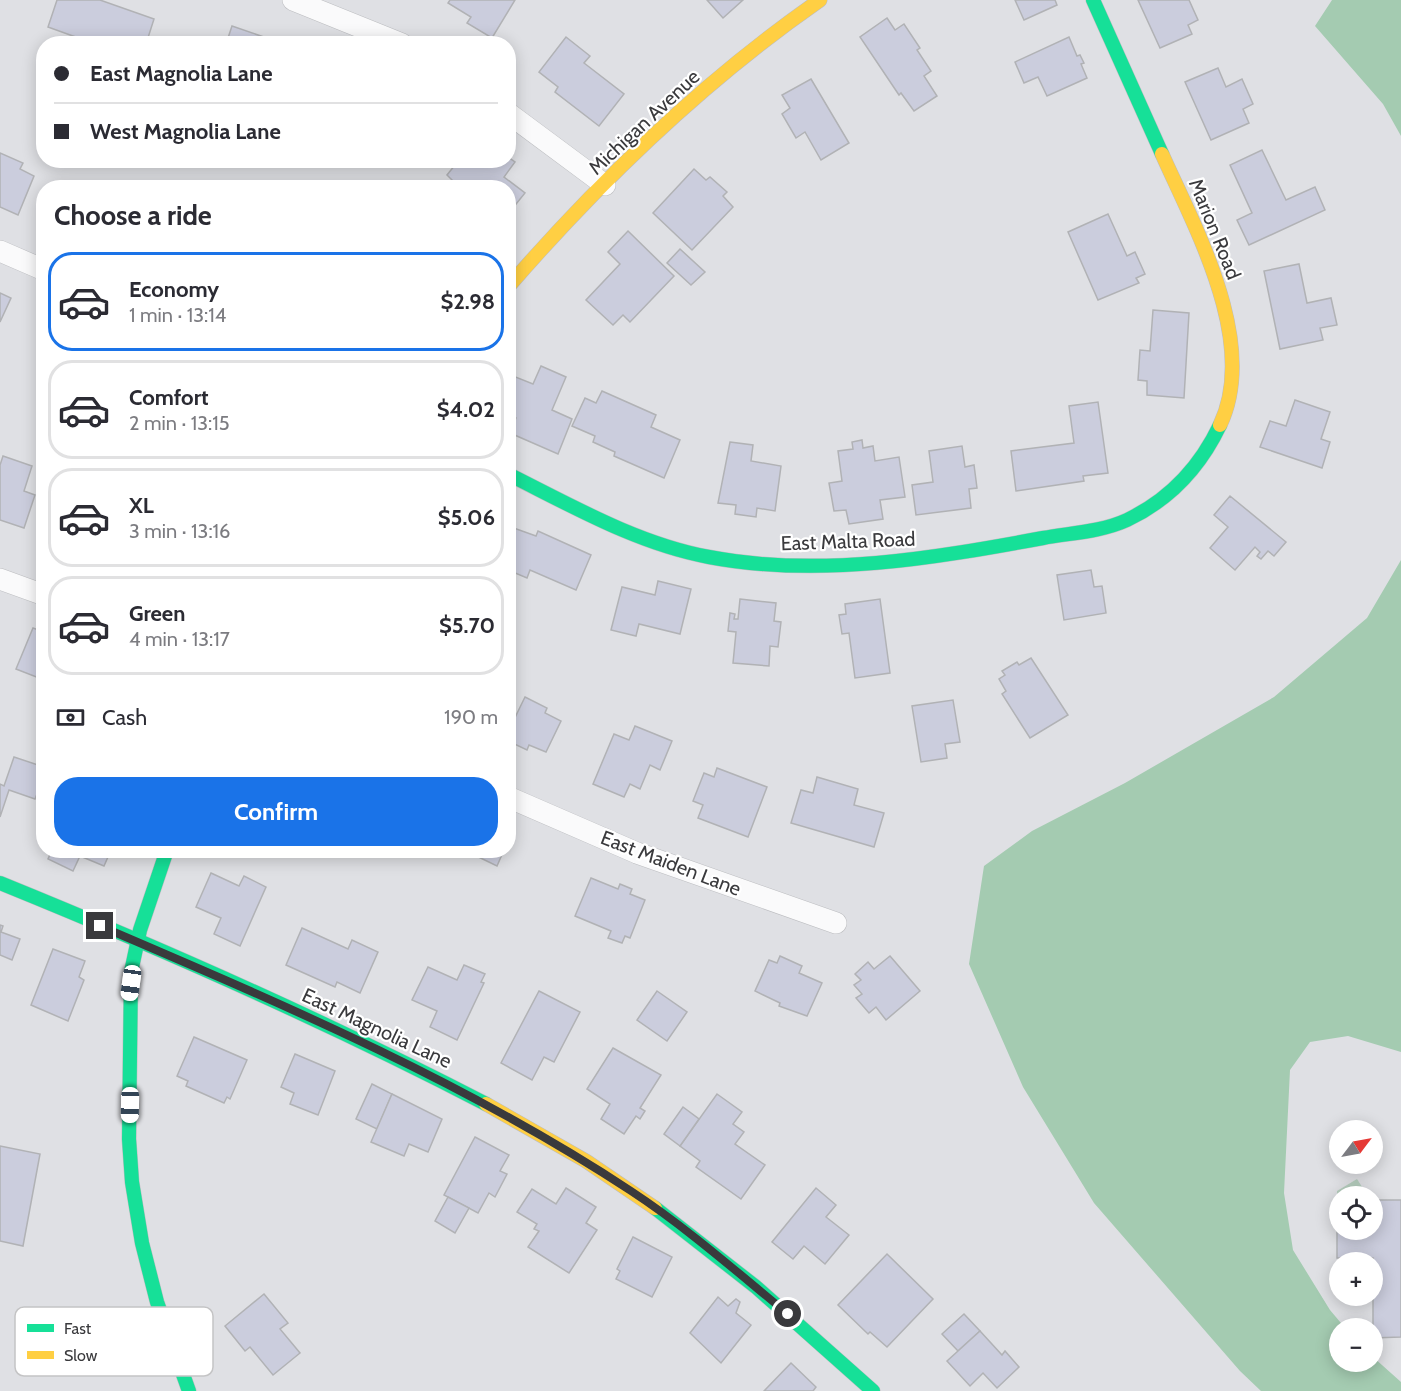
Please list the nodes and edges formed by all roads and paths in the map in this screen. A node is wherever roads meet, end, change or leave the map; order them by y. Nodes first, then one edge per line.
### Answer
1 (293, 0) edge
2 (820, 0) edge
3 (1093, 0) edge
4 (382, 36) edge
5 (516, 119) edge
6 (605, 185) junction
7 (0, 251) edge
8 (36, 267) edge
9 (516, 279) edge
10 (1188, 476) joint
11 (516, 478) edge
12 (0, 579) edge
13 (36, 592) edge
14 (516, 800) edge
15 (164, 858) edge
16 (0, 883) edge
17 (836, 923) dead end
18 (137, 942) junction
19 (158, 1307) edge
20 (183, 1376) edge
21 (189, 1391) edge
22 (873, 1391) edge

1 - 4 street
2 - 6 street, Michigan Avenue
3 - 10 street, Marion Road
5 - 6 street
6 - 9 street, Michigan Avenue
7 - 8 street
10 - 11 street, East Malta Road
12 - 13 street
14 - 17 street, East Maiden Lane
15 - 18 street
16 - 18 street, East Magnolia Lane
18 - 19 street
18 - 22 street, East Magnolia Lane
20 - 21 street

